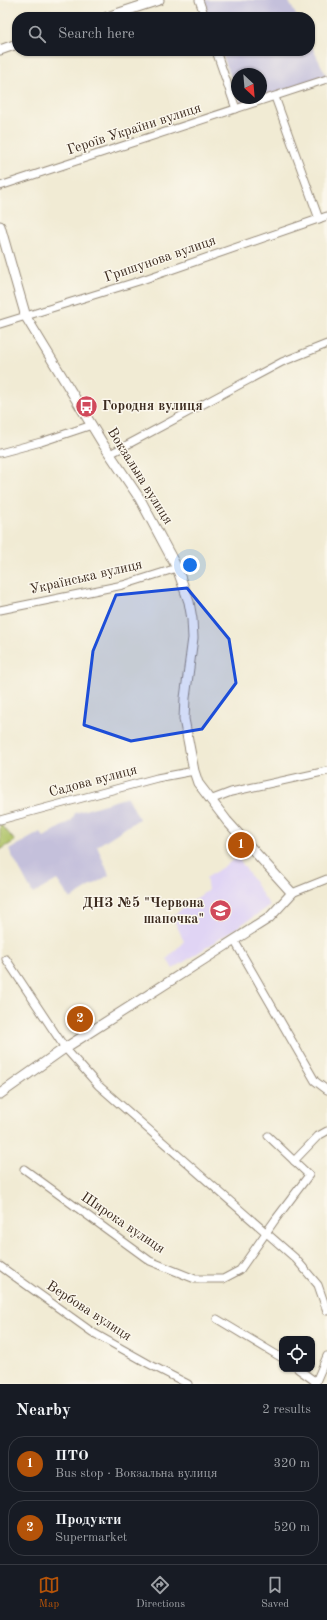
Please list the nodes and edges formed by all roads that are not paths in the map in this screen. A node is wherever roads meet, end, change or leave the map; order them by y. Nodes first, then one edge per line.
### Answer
1 (159, 0) edge
2 (199, 0) edge
3 (122, 12) edge
4 (203, 12) edge
5 (12, 46) edge
6 (0, 50) edge
7 (218, 56) edge
8 (327, 80) edge
9 (275, 97) junction
10 (236, 109) junction
11 (0, 186) edge
12 (327, 216) edge
13 (319, 219) junction
14 (0, 226) edge
15 (26, 317) junction
16 (0, 324) edge
17 (327, 344) edge
18 (92, 425) junction
19 (0, 453) edge
20 (110, 454) junction
21 (177, 568) junction
22 (0, 610) edge
23 (194, 771) junction
24 (327, 772) edge
25 (210, 800) junction
26 (0, 820) edge
27 (327, 879) edge
28 (292, 893) junction
29 (234, 940) junction
30 (6, 959) dead end
31 (65, 1048) junction
32 (327, 1090) edge
33 (0, 1094) edge
34 (327, 1131) edge
35 (268, 1136) dead end
36 (294, 1161) junction
37 (24, 1169) dead end
38 (266, 1232) junction
39 (0, 1266) edge
40 (327, 1311) edge
41 (217, 1319) dead end
42 (279, 1356) edge
43 (327, 1356) edge
44 (302, 1372) edge
45 (316, 1383) edge
46 (188, 1384) edge

1 - 3 street
2 - 4 street
5 - 6 street
7 - 10 street
8 - 9 street, Героїв України вулиця
9 - 10 street, Героїв України вулиця
9 - 13 street
10 - 11 street, Героїв України вулиця
12 - 13 street, Гришунова вулиця
13 - 15 street, Гришунова вулиця
14 - 15 street, Вокзальна вулиця
15 - 16 street, Гришунова вулиця
15 - 18 street, Вокзальна вулиця
17 - 20 street
18 - 19 street
18 - 20 street, Вокзальна вулиця
20 - 21 street, Вокзальна вулиця
21 - 22 street, Українська вулиця
21 - 23 street, Вокзальна вулиця
23 - 25 street, Вокзальна вулиця
23 - 26 street, Садова вулиця
24 - 25 street
25 - 28 street, Вокзальна вулиця
27 - 28 street
28 - 29 street
29 - 31 street
29 - 32 street
30 - 31 street
31 - 33 street
31 - 38 street
34 - 36 street
35 - 36 street, Широка вулиця
36 - 38 street, Широка вулиця
37 - 38 street, Широка вулиця
38 - 40 street
39 - 46 street, Вербова вулиця
41 - 42 street
43 - 45 street
44 - 45 street

